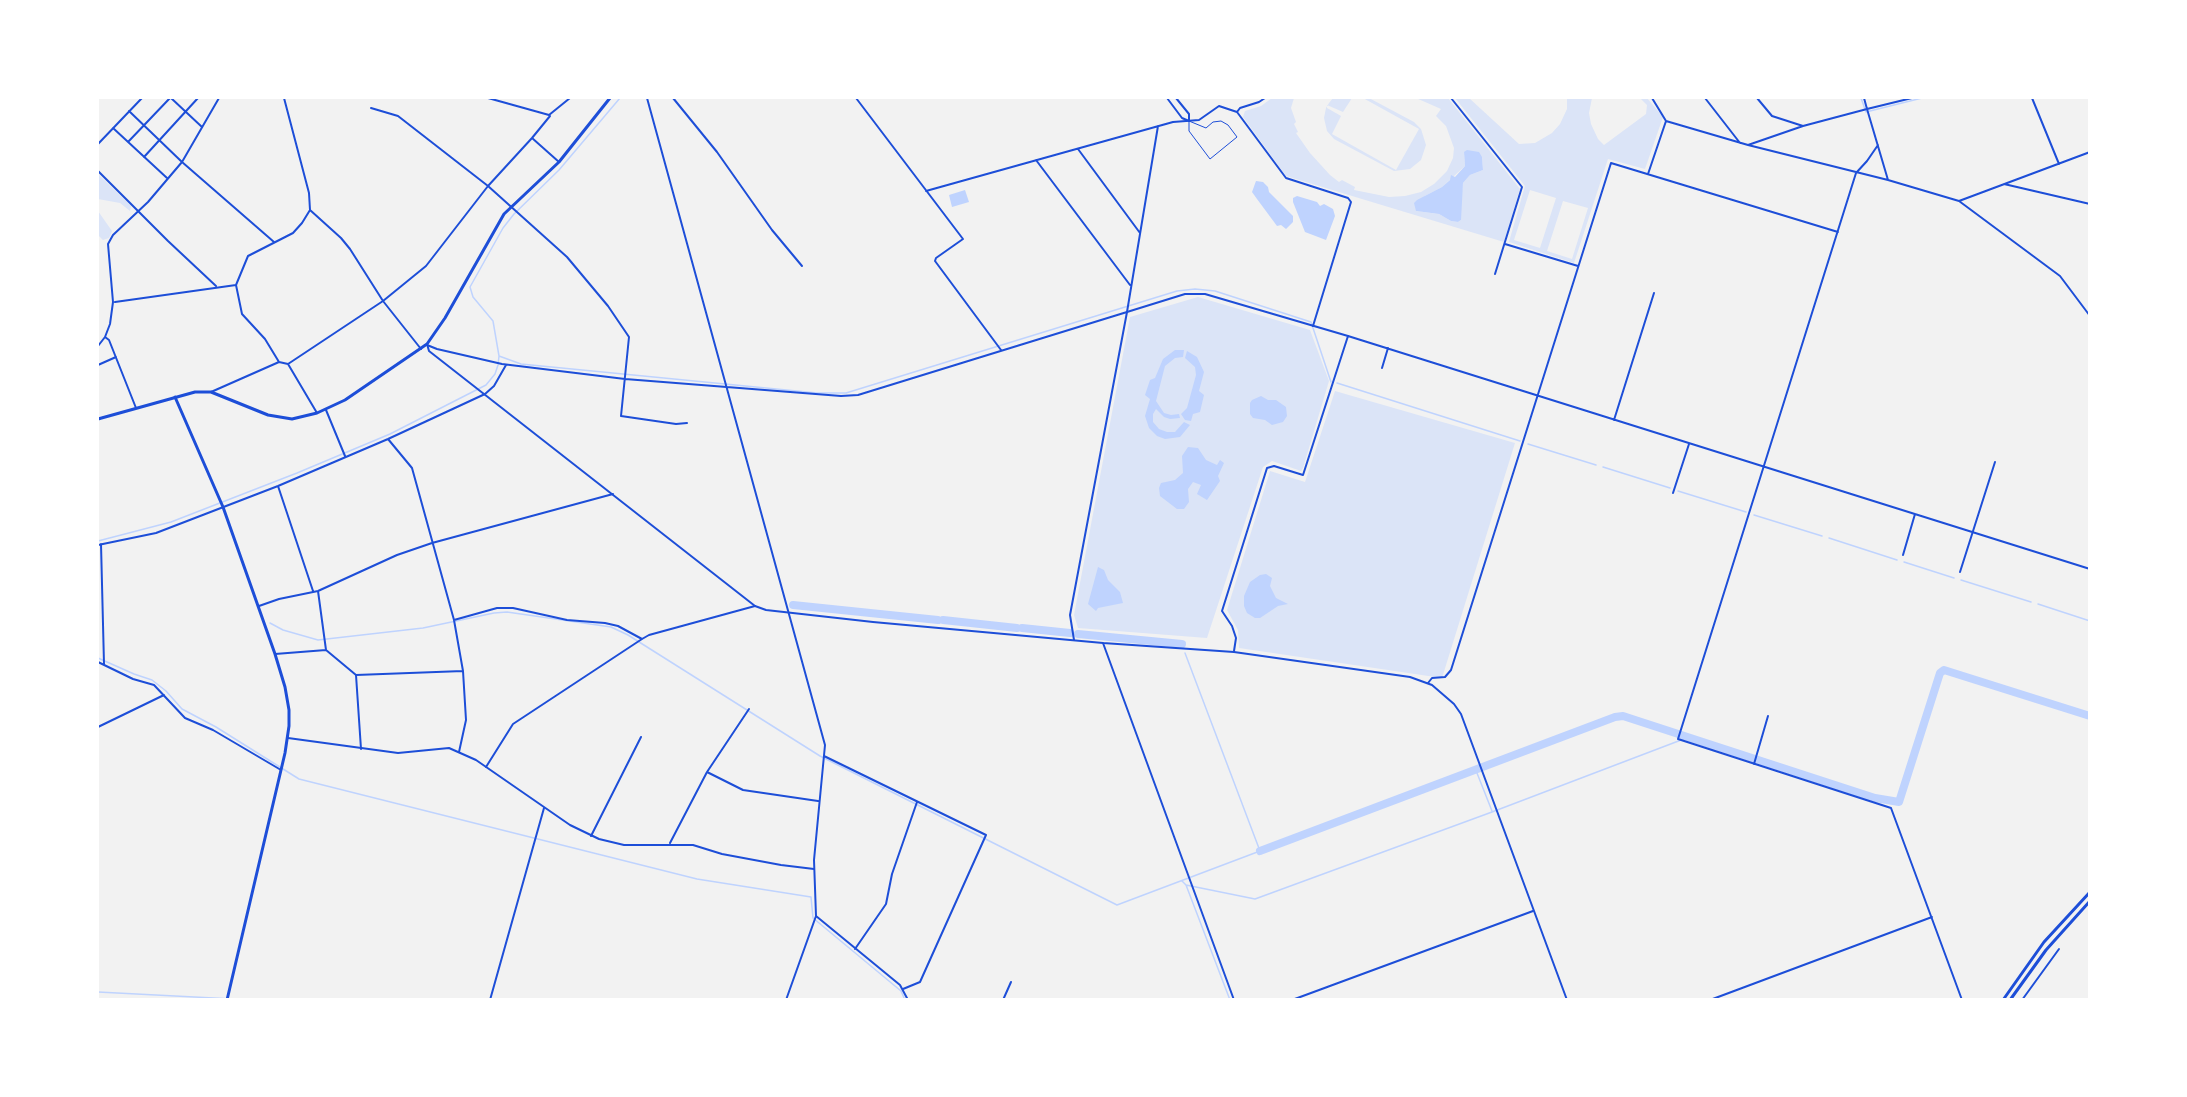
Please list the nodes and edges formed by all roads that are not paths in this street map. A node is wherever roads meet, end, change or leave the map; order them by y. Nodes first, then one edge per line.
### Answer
1 (142, 98) edge
2 (171, 98) edge
3 (198, 98) edge
4 (219, 98) edge
5 (284, 98) edge
6 (488, 98) edge
7 (570, 98) edge
8 (610, 98) edge
9 (648, 98) edge
10 (673, 98) edge
11 (856, 98) edge
12 (1167, 98) edge
13 (1176, 98) edge
14 (1265, 98) edge
15 (1451, 98) edge
16 (1652, 98) edge
17 (1705, 98) edge
18 (1757, 98) edge
19 (1863, 98) edge
20 (1912, 98) edge
21 (2032, 98) edge
22 (371, 108) dead end
23 (1867, 109) junction
24 (129, 111) junction
25 (186, 111) junction
26 (1237, 112) junction
27 (549, 115) junction
28 (1189, 121) junction
29 (1666, 121) junction
30 (144, 126) junction
31 (1158, 126) junction
32 (1803, 126) junction
33 (202, 127) junction
34 (113, 128) junction
35 (532, 138) junction
36 (159, 141) junction
37 (128, 142) junction
38 (1740, 143) junction
39 (98, 144) edge
40 (1878, 145) junction
41 (1748, 146) junction
42 (1078, 149) junction
43 (2090, 152) edge
44 (144, 157) junction
45 (1036, 160) junction
46 (182, 162) junction
47 (559, 162) junction
48 (2060, 164) junction
49 (98, 171) edge
50 (1857, 173) junction
51 (1648, 174) junction
52 (166, 178) junction
53 (1888, 180) junction
54 (2004, 184) junction
55 (488, 186) junction
56 (926, 191) junction
57 (1959, 201) junction
58 (2090, 204) edge
59 (512, 208) junction
60 (310, 210) junction
61 (139, 213) junction
62 (1838, 232) junction
63 (1140, 233) junction
64 (275, 242) junction
65 (1505, 244) junction
66 (802, 266) dead end
67 (1578, 266) junction
68 (1496, 274) dead end
69 (236, 285) junction
70 (216, 286) junction
71 (1131, 286) junction
72 (1654, 293) dead end
73 (382, 301) junction
74 (113, 302) junction
75 (1127, 312) junction
76 (2090, 316) edge
77 (1313, 326) junction
78 (1348, 336) junction
79 (105, 337) junction
80 (427, 344) junction
81 (98, 346) edge
82 (1388, 348) junction
83 (421, 349) junction
84 (1001, 350) junction
85 (116, 357) junction
86 (279, 362) junction
87 (288, 364) junction
88 (506, 364) junction
89 (98, 365) edge
90 (1382, 368) dead end
91 (625, 376) junction
92 (727, 387) junction
93 (211, 392) junction
94 (485, 394) junction
95 (1539, 396) junction
96 (175, 397) junction
97 (136, 408) junction
98 (326, 410) junction
99 (317, 413) junction
100 (98, 419) edge
101 (1614, 420) junction
102 (687, 423) dead end
103 (388, 439) junction
104 (1689, 444) junction
105 (345, 456) junction
106 (1995, 462) dead end
107 (1765, 467) junction
108 (278, 486) junction
109 (1673, 493) dead end
110 (613, 494) junction
111 (223, 507) junction
112 (1915, 514) junction
113 (1972, 532) junction
114 (432, 543) junction
115 (99, 545) edge
116 (1902, 555) dead end
117 (2090, 569) edge
118 (1960, 572) dead end
119 (318, 591) junction
120 (313, 592) junction
121 (755, 606) junction
122 (258, 607) junction
123 (788, 613) junction
124 (454, 620) junction
125 (642, 639) junction
126 (1074, 640) junction
127 (1103, 643) junction
128 (326, 651) junction
129 (1234, 652) junction
130 (275, 654) junction
131 (98, 662) edge
132 (104, 664) junction
133 (463, 671) junction
134 (356, 675) junction
135 (1428, 683) junction
136 (164, 694) junction
137 (749, 709) dead end
138 (1768, 716) dead end
139 (98, 727) edge
140 (641, 737) dead end
141 (288, 738) junction
142 (361, 749) junction
143 (459, 752) junction
144 (824, 756) junction
145 (1754, 764) junction
146 (486, 767) junction
147 (281, 771) junction
148 (706, 772) junction
149 (818, 801) junction
150 (917, 802) junction
151 (544, 808) junction
152 (591, 836) junction
153 (670, 843) junction
154 (814, 869) junction
155 (2090, 892) edge
156 (2090, 901) edge
157 (1533, 911) junction
158 (816, 916) junction
159 (1932, 917) junction
160 (855, 949) junction
161 (2059, 949) dead end
162 (1011, 982) dead end
163 (903, 989) junction
164 (227, 999) edge
165 (490, 999) edge
166 (786, 999) edge
167 (908, 999) edge
168 (1003, 999) edge
169 (1234, 999) edge
170 (1292, 999) edge
171 (1567, 999) edge
172 (1710, 999) edge
173 (1962, 999) edge
174 (2003, 999) edge
175 (2010, 999) edge
176 (2022, 999) edge

1 - 24 street
2 - 25 street
2 - 30 street
3 - 25 street
4 - 33 street
5 - 60 street
6 - 27 street
7 - 27 street
8 - 47 main road
9 - 92 street
10 - 66 street
11 - 56 street
12 - 28 street
13 - 28 street
14 - 26 street
15 - 65 street
16 - 29 street
17 - 38 street
18 - 32 street
19 - 23 street
20 - 23 street
21 - 48 street
22 - 55 street
23 - 32 street
23 - 40 street
24 - 30 street
24 - 34 street
25 - 33 street
25 - 36 street
26 - 28 street
26 - 77 street
27 - 35 street
28 - 28 lane
28 - 31 street
29 - 38 street
29 - 51 street
30 - 36 street
30 - 37 street
31 - 42 street
31 - 63 street
32 - 41 street
33 - 46 street
34 - 37 street
34 - 39 street
35 - 47 street
35 - 55 street
36 - 44 street
36 - 46 street
37 - 44 street
38 - 41 street
40 - 50 street
40 - 53 street
41 - 50 street
42 - 45 street
42 - 63 street
43 - 48 street
44 - 52 street
45 - 56 street
45 - 71 street
46 - 52 street
46 - 64 street
47 - 59 main road
48 - 54 street
49 - 61 street
50 - 53 street
50 - 62 street
51 - 62 street
51 - 67 street
52 - 61 street
53 - 57 street
54 - 57 street
54 - 58 street
55 - 59 street
55 - 73 street
56 - 84 street
57 - 76 street
59 - 80 main road
59 - 91 street
60 - 64 street
60 - 73 street
61 - 70 street
61 - 74 street
62 - 107 street
63 - 71 street
64 - 69 street
65 - 67 street
65 - 68 street
67 - 95 street
69 - 70 street
69 - 86 street
70 - 74 street
71 - 75 street
72 - 101 street
73 - 83 street
73 - 87 street
74 - 79 street
75 - 77 street
75 - 84 street
75 - 126 street
77 - 78 street
78 - 82 street
78 - 129 street
79 - 81 street
79 - 85 street
80 - 83 main road
80 - 88 street
80 - 94 street
82 - 90 street
82 - 95 street
83 - 98 main road
84 - 92 street
85 - 89 street
85 - 97 street
86 - 87 street
86 - 93 street
87 - 99 street
88 - 91 street
88 - 94 street
91 - 92 street
91 - 102 street
92 - 123 street
93 - 96 main road
93 - 99 main road
94 - 103 street
94 - 110 street
95 - 101 street
95 - 135 street
96 - 97 main road
96 - 111 main road
97 - 100 main road
98 - 99 main road
98 - 105 street
101 - 104 street
103 - 105 street
103 - 114 street
104 - 107 street
104 - 109 street
105 - 108 street
106 - 113 street
107 - 112 street
107 - 145 street
108 - 111 street
108 - 120 street
110 - 114 street
110 - 121 street
111 - 115 street
111 - 122 main road
112 - 113 street
112 - 116 street
113 - 117 street
113 - 118 street
114 - 119 street
114 - 124 street
115 - 132 street
119 - 120 street
119 - 128 street
120 - 122 street
121 - 123 street
121 - 125 street
122 - 130 main road
123 - 126 street
123 - 144 street
124 - 125 street
124 - 133 street
125 - 146 street
126 - 127 street
127 - 129 street
127 - 169 street
128 - 130 street
128 - 134 street
129 - 135 street
130 - 141 main road
131 - 132 street
132 - 136 street
133 - 134 street
133 - 143 street
134 - 142 street
135 - 157 street
136 - 139 street
136 - 147 street
137 - 148 street
138 - 145 street
140 - 152 street
141 - 142 street
141 - 147 main road
142 - 143 street
143 - 146 street
144 - 149 street
144 - 150 street
145 - 159 street
146 - 151 street
147 - 164 main road
148 - 149 street
148 - 153 street
149 - 154 street
150 - 160 street
150 - 163 street
151 - 152 street
151 - 165 street
152 - 153 street
153 - 154 street
154 - 158 street
155 - 174 main road
156 - 175 main road
157 - 170 street
157 - 171 street
158 - 160 street
158 - 166 street
159 - 172 street
159 - 173 street
160 - 163 street
161 - 176 street
162 - 168 street
163 - 167 street

